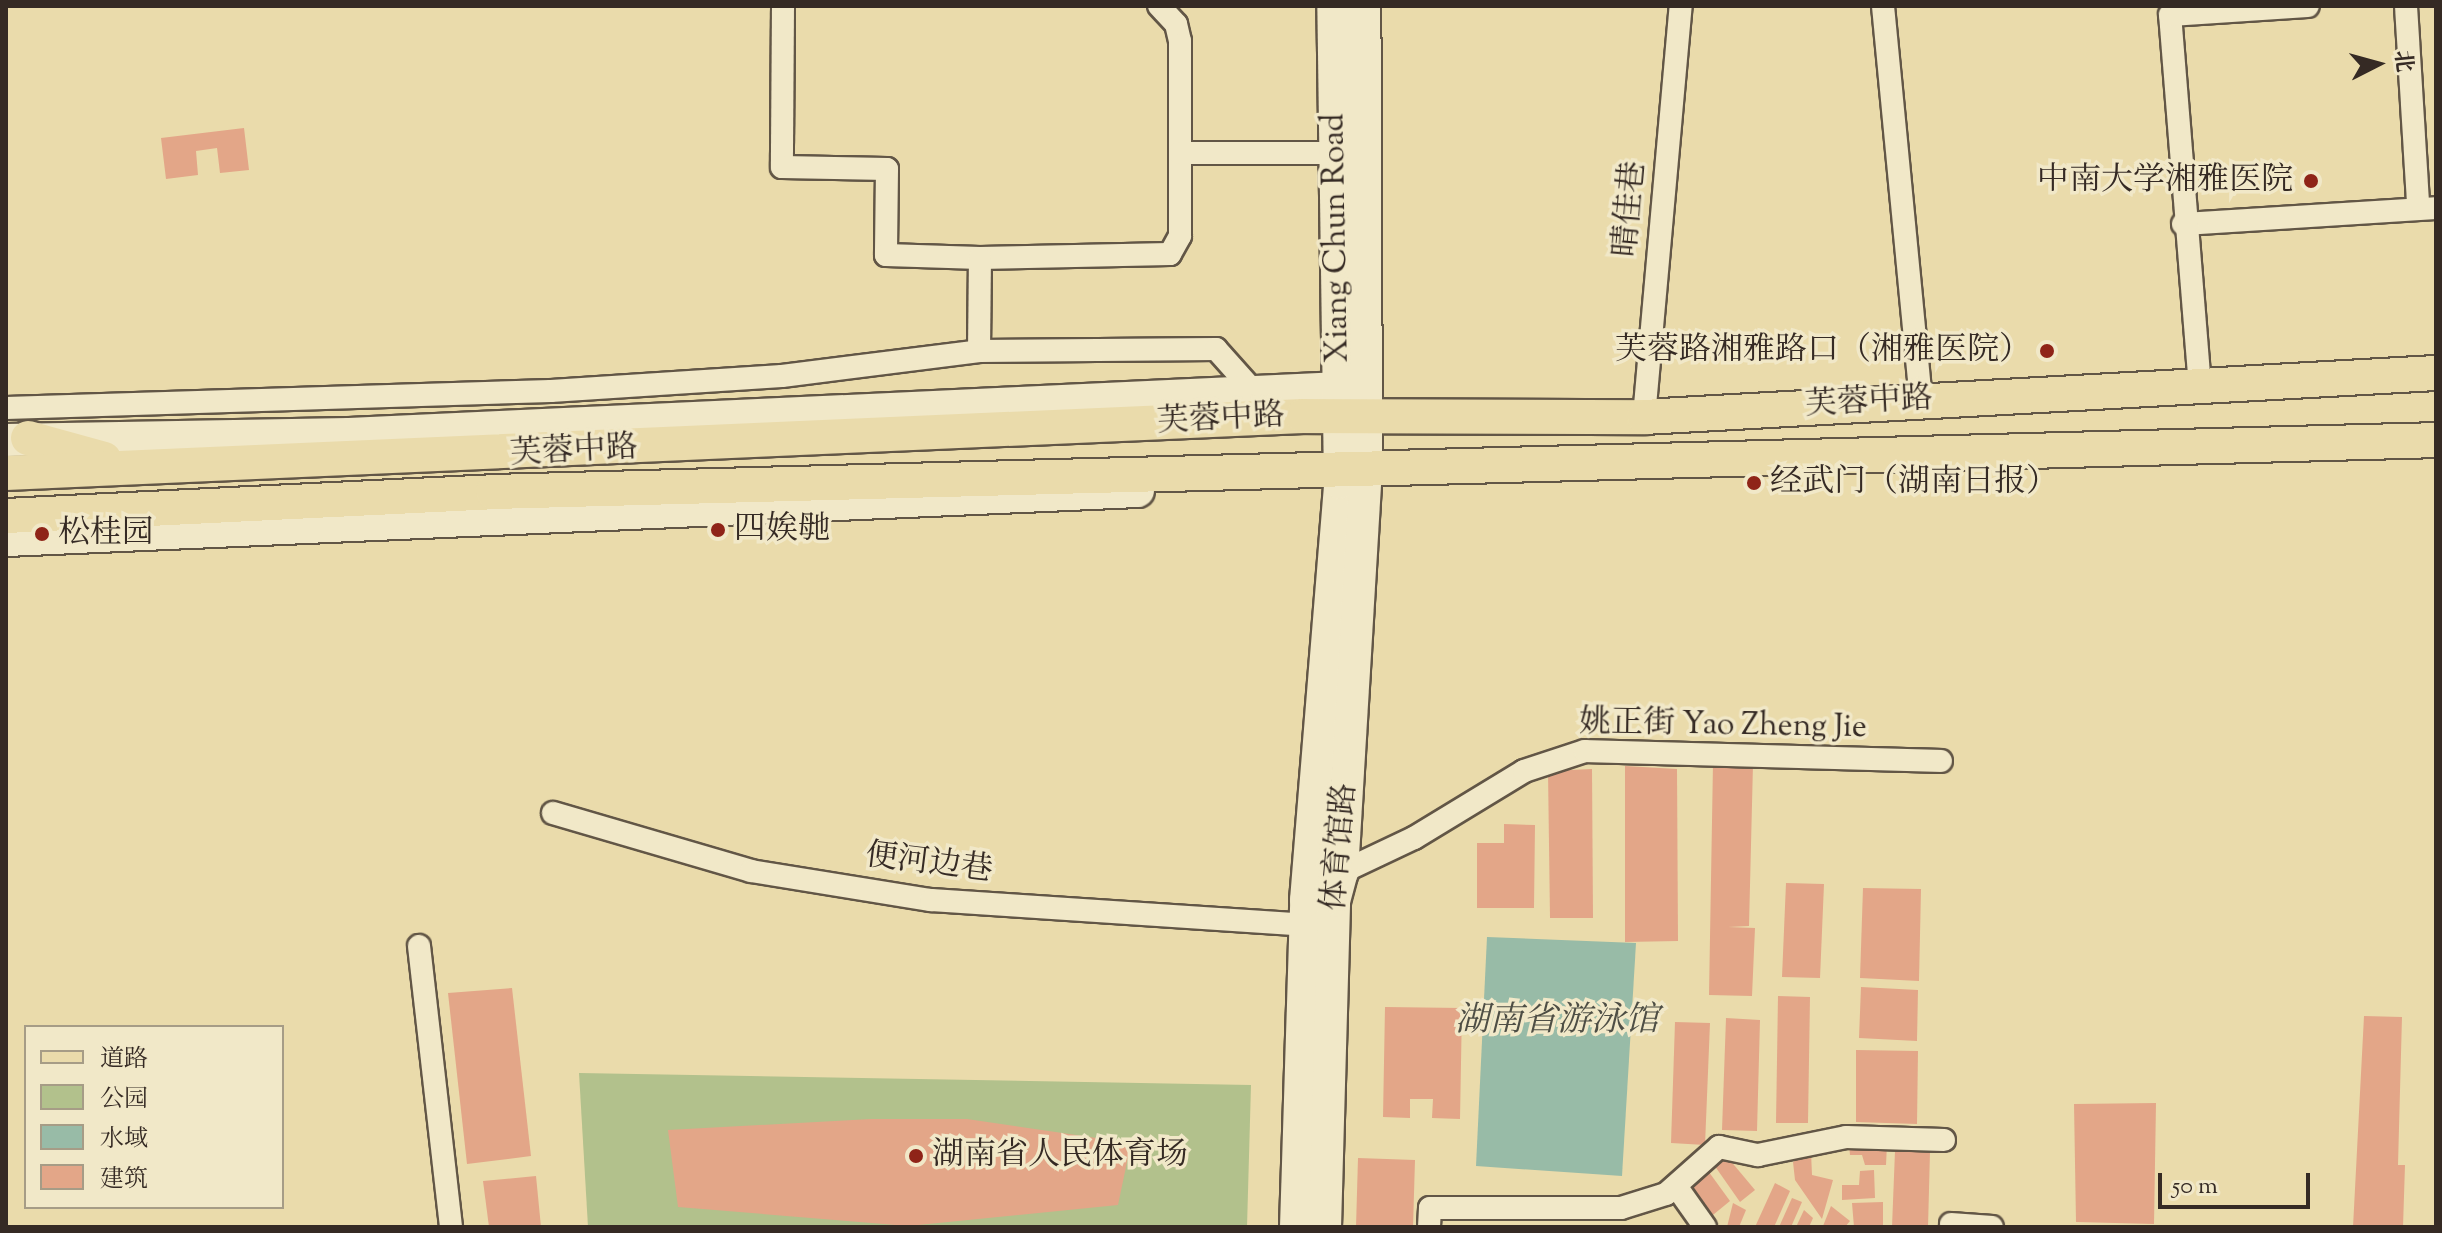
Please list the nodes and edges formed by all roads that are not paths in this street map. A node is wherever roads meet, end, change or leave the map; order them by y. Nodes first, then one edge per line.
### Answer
1 (783, 6) edge
2 (1159, 6) edge
3 (1333, 6) edge
4 (1364, 6) edge
5 (1681, 6) edge
6 (1883, 6) edge
7 (2308, 6) edge
8 (2406, 6) edge
9 (2252, 8) edge
10 (1180, 153) junction
11 (1333, 153) junction
12 (2427, 207) edge
13 (2183, 224) junction
14 (980, 258) junction
15 (979, 351) junction
16 (2436, 373) edge
17 (2200, 387) junction
18 (1258, 396) junction
19 (1921, 399) junction
20 (1348, 406) junction
21 (6, 408) edge
22 (1303, 416) junction
23 (1644, 417) junction
24 (17, 439) edge
25 (2436, 440) edge
26 (139, 468) junction
27 (6, 473) edge
28 (1349, 473) junction
29 (6, 516) edge
30 (6, 540) edge
31 (1941, 761) dead end
32 (553, 813) dead end
33 (1342, 872) junction
34 (1305, 925) junction
35 (419, 946) dead end
36 (1944, 1140) dead end
37 (1676, 1186) junction
38 (1541, 1218) edge
39 (1951, 1224) dead end
40 (451, 1227) edge
41 (1296, 1227) edge
42 (1325, 1227) edge
43 (1429, 1227) edge
44 (1705, 1227) edge
45 (1992, 1227) edge

1 - 14 street
2 - 10 street
3 - 11 street, Xiang Chun Road
4 - 20 street, Xiang Chun Road
5 - 23 street, 晴佳巷
6 - 19 street
7 - 9 street
8 - 12 street
9 - 13 street
10 - 11 street
10 - 14 street
11 - 20 street, Xiang Chun Road
12 - 13 street
13 - 17 street
14 - 15 street
15 - 18 street
15 - 21 street
16 - 17 main road, 芙蓉中路
17 - 19 main road, 芙蓉中路
18 - 20 street
18 - 22 main road
18 - 24 street
19 - 23 main road, 芙蓉中路
20 - 22 main road, 芙蓉中路
20 - 23 main road, 芙蓉中路
20 - 28 street, Xiang Chun Road
22 - 26 main road, 芙蓉中路
24 - 26 main road
25 - 28 main road, 芙蓉中路
26 - 27 main road, 芙蓉中路
28 - 29 main road, 芙蓉中路
28 - 30 street, 芙蓉中路
28 - 33 street, 体育馆路
28 - 34 street, 体育馆路
31 - 33 street, 姚正街 Yao Zheng Jie
32 - 34 street, 便河边巷
33 - 42 street, 体育馆路
34 - 41 street, 体育馆路
35 - 40 street
36 - 37 street
37 - 38 street
37 - 44 street
38 - 43 street
39 - 45 street

